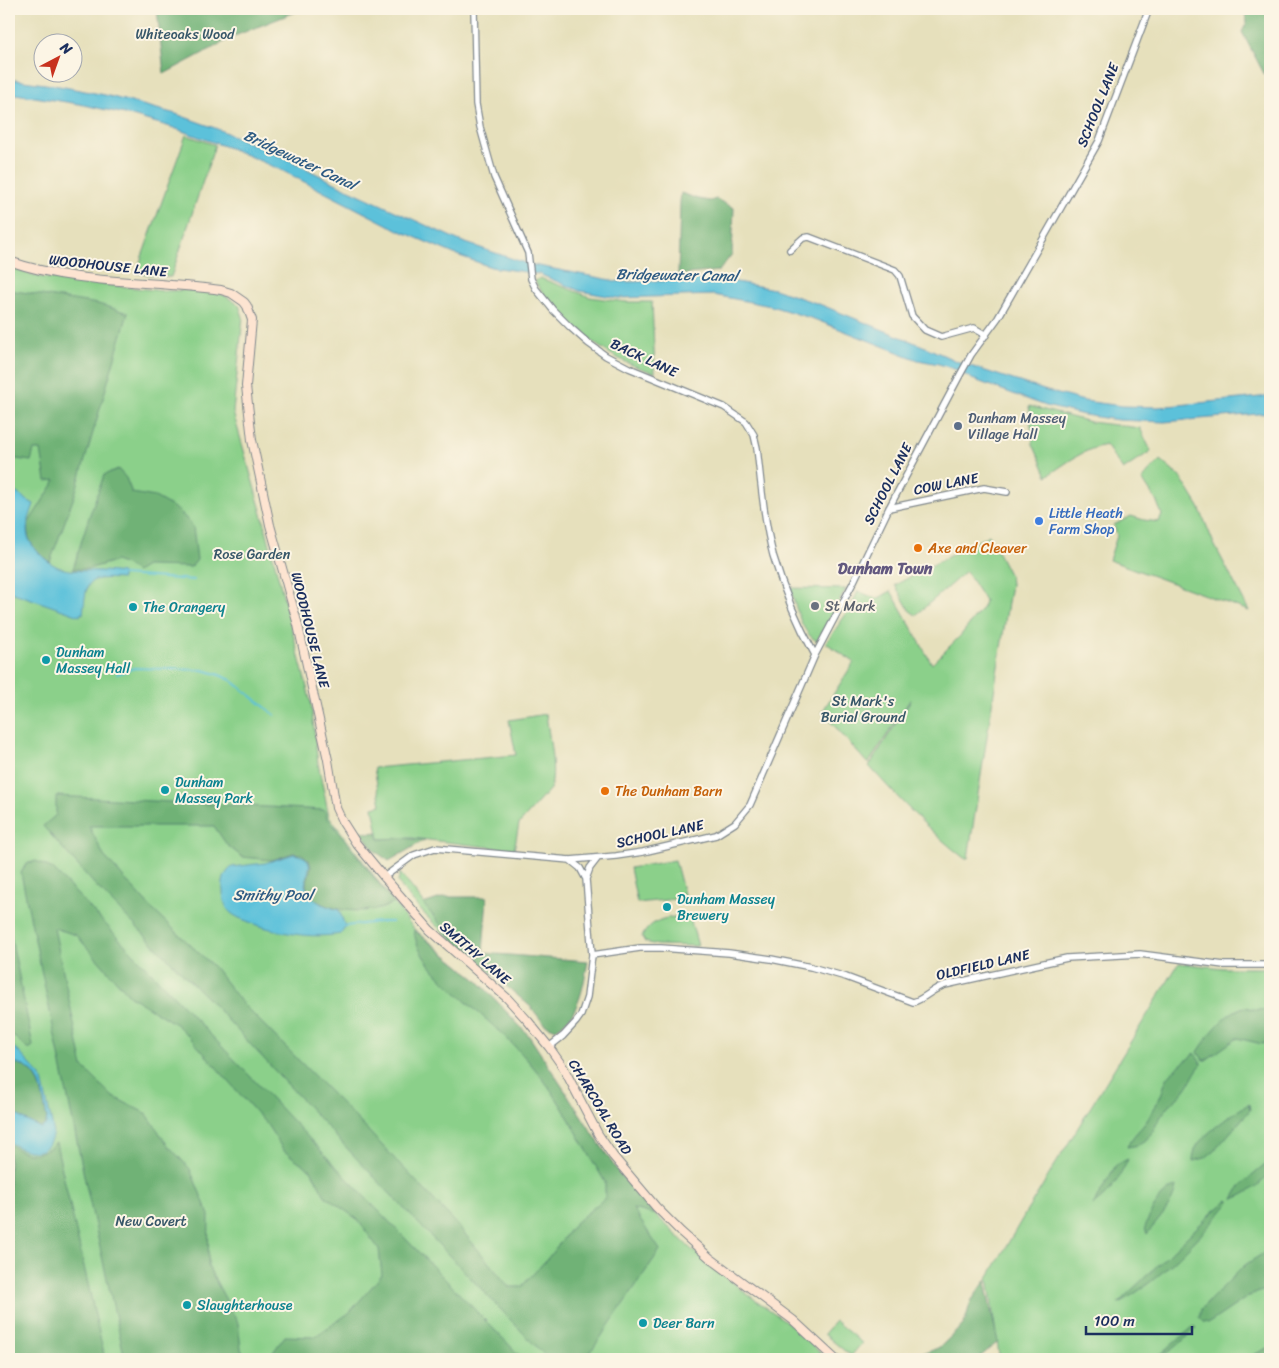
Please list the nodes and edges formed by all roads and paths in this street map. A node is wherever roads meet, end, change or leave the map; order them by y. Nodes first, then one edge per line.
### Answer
1 (474, 9) edge
2 (1149, 9) edge
3 (790, 250) dead end
4 (9, 261) edge
5 (986, 334) junction
6 (1008, 492) dead end
7 (889, 508) junction
8 (815, 655) junction
9 (597, 859) junction
10 (570, 860) junction
11 (384, 877) junction
12 (586, 879) junction
13 (592, 955) junction
14 (1270, 965) edge
15 (549, 1047) junction
16 (835, 1359) edge

1 - 8 street, BACK LANE
2 - 5 street, SCHOOL LANE
3 - 5 street
4 - 11 main road, WOODHOUSE LANE
5 - 7 street, SCHOOL LANE
6 - 7 street, COW LANE
7 - 8 street, SCHOOL LANE
8 - 9 street, SCHOOL LANE
9 - 10 street, SCHOOL LANE
9 - 12 street
10 - 11 street
10 - 12 street
11 - 15 main road, SMITHY LANE
12 - 13 street
13 - 14 street, OLDFIELD LANE
13 - 15 street
15 - 16 main road, CHARCOAL ROAD

